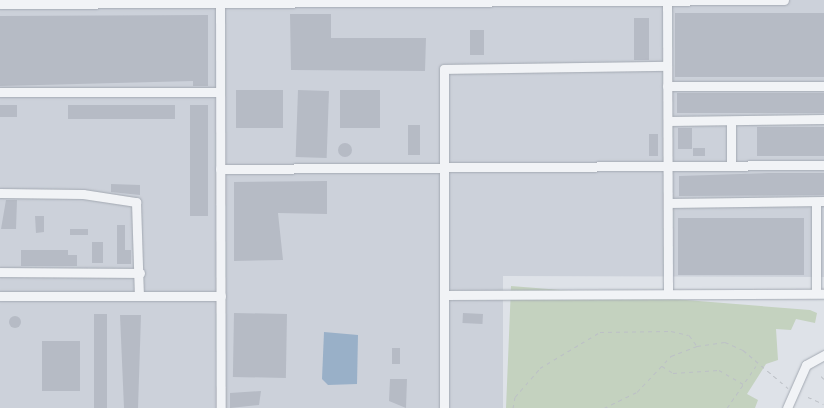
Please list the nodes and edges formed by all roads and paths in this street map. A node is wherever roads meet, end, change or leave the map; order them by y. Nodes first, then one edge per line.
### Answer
1 (736, 0) edge
2 (784, 0) edge
3 (671, 1) edge
4 (0, 4) edge
5 (220, 4) junction
6 (667, 66) junction
7 (668, 86) junction
8 (824, 86) edge
9 (0, 92) edge
10 (220, 92) junction
11 (824, 119) edge
12 (668, 121) junction
13 (731, 121) junction
14 (824, 165) edge
15 (668, 166) junction
16 (731, 166) junction
17 (220, 169) junction
18 (444, 170) junction
19 (0, 193) edge
20 (668, 202) junction
21 (820, 202) edge
22 (0, 272) edge
23 (140, 272) junction
24 (668, 294) junction
25 (820, 294) edge
26 (444, 295) junction
27 (0, 296) edge
28 (139, 296) junction
29 (221, 296) junction
30 (697, 346) junction
31 (824, 355) edge
32 (661, 365) junction
33 (756, 366) junction
34 (820, 376) dead end
35 (824, 379) edge
36 (743, 384) junction
37 (793, 392) junction
38 (808, 397) dead end
39 (824, 404) edge
40 (221, 408) edge
41 (444, 408) edge
42 (513, 408) edge
43 (604, 408) edge
44 (727, 408) edge
45 (787, 408) edge

1 - 2 street
1 - 3 street
3 - 5 street
3 - 6 street
4 - 5 street
5 - 10 street
6 - 7 street
6 - 18 street
7 - 8 street
7 - 12 street
9 - 10 street
10 - 17 street
11 - 13 street
12 - 13 street
12 - 15 street
13 - 16 street
14 - 16 street
15 - 16 street
15 - 18 street
15 - 20 street
17 - 18 street
17 - 29 street
18 - 26 street
19 - 23 street
20 - 21 street
20 - 24 street
21 - 25 street
22 - 23 street
23 - 28 street
24 - 25 street
24 - 26 street
26 - 41 street
27 - 28 street
28 - 29 street
29 - 40 street
30 - 32 path
30 - 33 path
30 - 42 path
31 - 37 street
32 - 36 path
32 - 43 path
33 - 36 path
33 - 37 path
34 - 35 path
36 - 44 path
37 - 45 street
38 - 39 path

